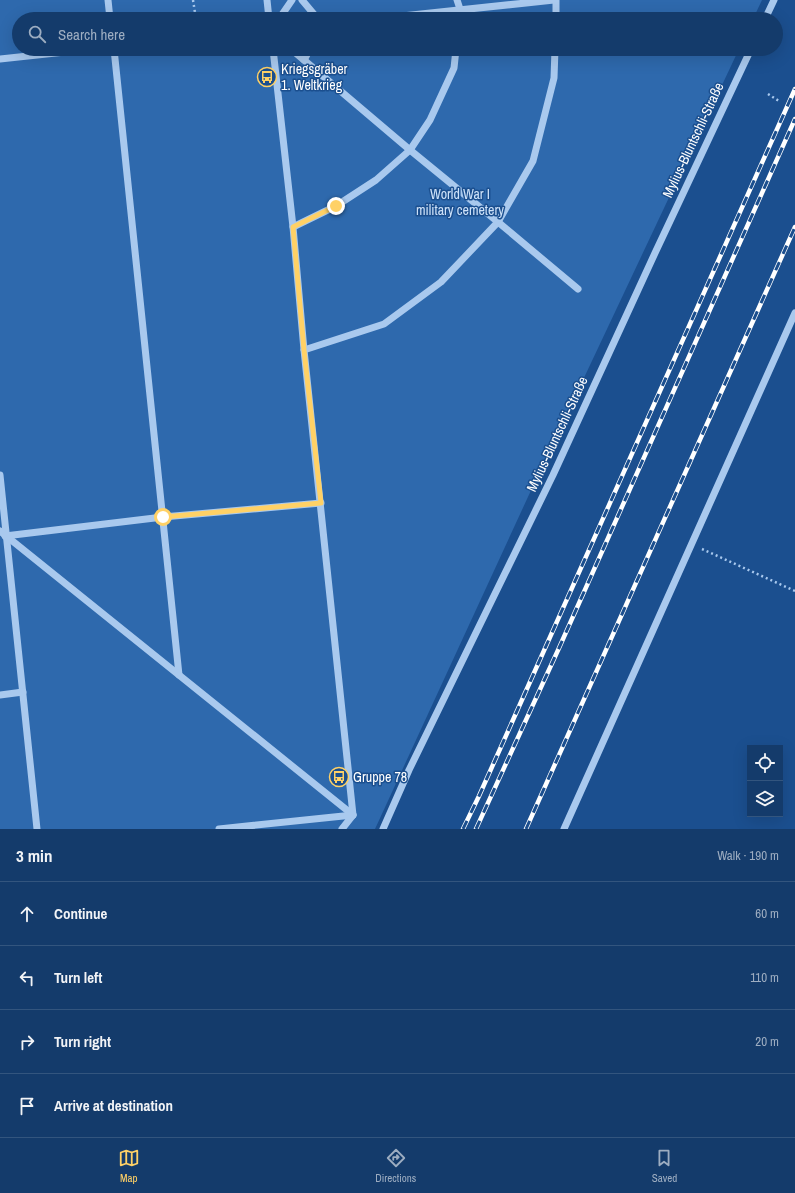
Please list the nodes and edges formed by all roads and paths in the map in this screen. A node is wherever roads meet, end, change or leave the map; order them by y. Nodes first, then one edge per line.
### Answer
1 (108, 0) edge
2 (193, 0) edge
3 (268, 0) edge
4 (292, 0) edge
5 (302, 0) edge
6 (457, 0) edge
7 (555, 0) edge
8 (774, 0) edge
9 (460, 9) junction
10 (109, 12) edge
11 (195, 12) edge
12 (269, 12) edge
13 (284, 12) edge
14 (312, 12) edge
15 (434, 12) edge
16 (460, 12) edge
17 (556, 12) edge
18 (768, 12) edge
19 (28, 56) edge
20 (115, 56) edge
21 (273, 56) edge
22 (299, 56) edge
23 (306, 56) edge
24 (455, 56) edge
25 (555, 56) edge
26 (748, 56) edge
27 (0, 59) edge
28 (304, 60) junction
29 (768, 94) dead end
30 (779, 101) dead end
31 (410, 150) junction
32 (498, 222) junction
33 (293, 227) junction
34 (578, 289) dead end
35 (795, 314) edge
36 (304, 350) junction
37 (0, 475) edge
38 (321, 503) junction
39 (163, 517) junction
40 (0, 531) edge
41 (3, 537) edge
42 (701, 550) dead end
43 (795, 590) edge
44 (179, 675) junction
45 (23, 692) junction
46 (0, 695) edge
47 (353, 814) junction
48 (37, 829) edge
49 (219, 829) edge
50 (342, 829) edge
51 (383, 829) edge
52 (564, 829) edge

1 - 10 street
2 - 11 path
3 - 12 street
4 - 13 street
5 - 14 street
6 - 9 street
7 - 9 street
7 - 17 street
8 - 18 street
9 - 15 street
9 - 16 street
19 - 27 street
20 - 39 street
21 - 33 street
22 - 28 street
23 - 28 street
24 - 31 street
25 - 32 street
26 - 51 street, Mylius-Bluntschli-Straße
28 - 31 street
29 - 30 path
31 - 32 street
31 - 33 street
32 - 34 street
32 - 36 street
33 - 36 street
35 - 52 street
36 - 38 street
37 - 41 street
38 - 39 street
38 - 47 street
39 - 41 street
39 - 44 street
40 - 41 street
41 - 44 street
41 - 45 street
42 - 43 path
44 - 47 street
45 - 46 street
45 - 48 street
47 - 49 street
47 - 50 street

